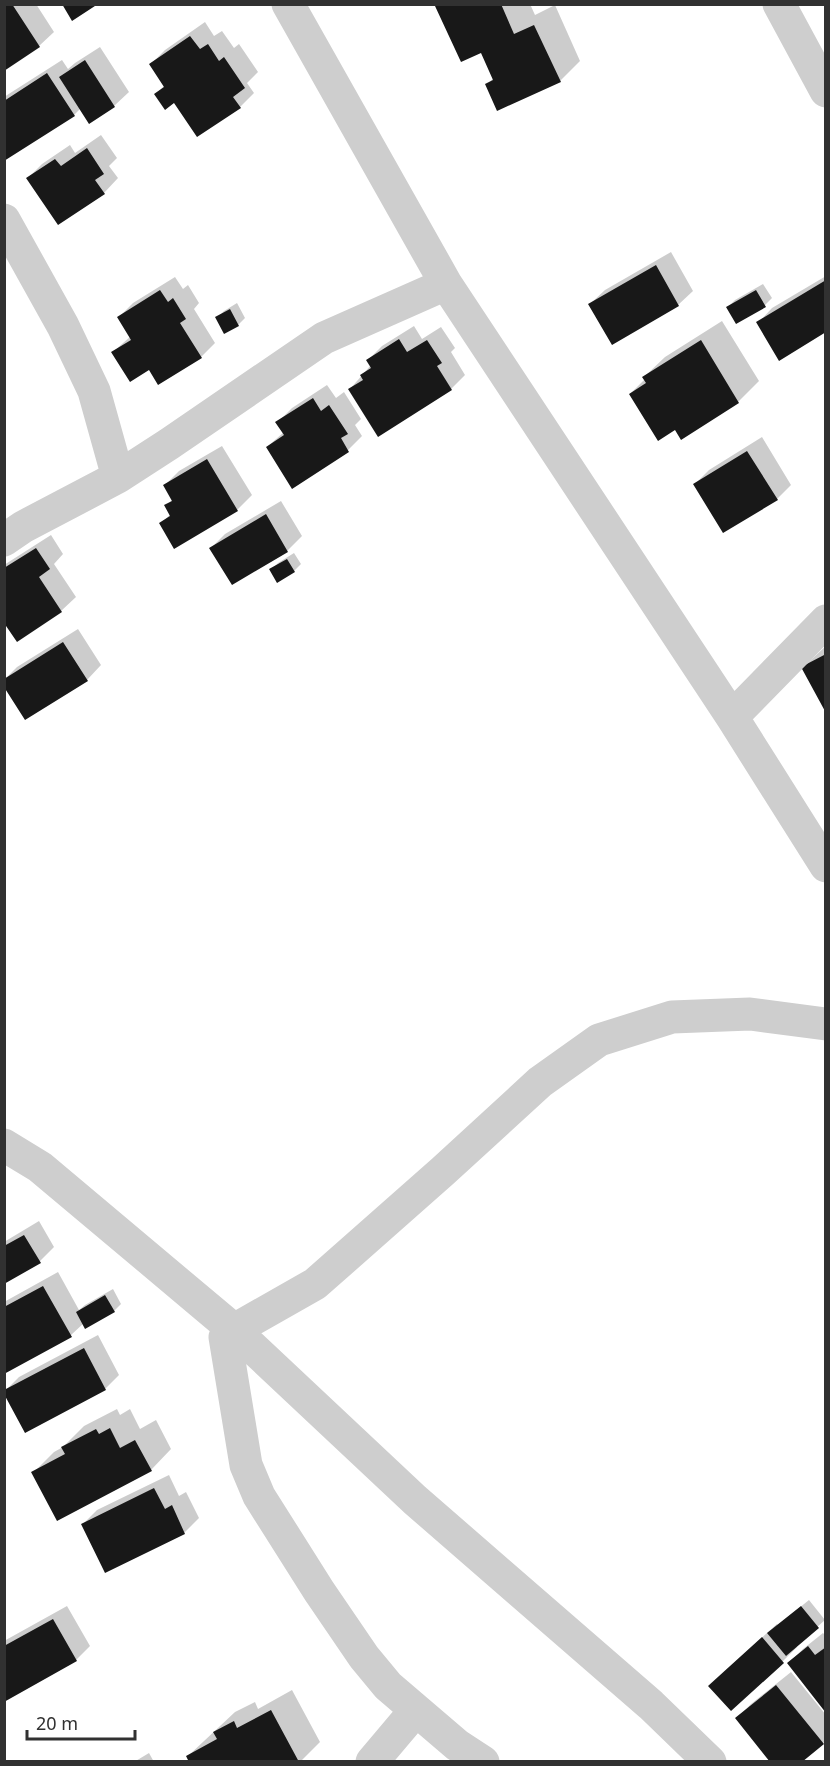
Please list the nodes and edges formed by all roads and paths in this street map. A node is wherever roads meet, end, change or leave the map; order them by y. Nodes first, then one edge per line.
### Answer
1 (288, 4) edge
2 (779, 4) edge
3 (824, 86) edge
4 (4, 220) edge
5 (446, 284) junction
6 (118, 477) junction
7 (4, 540) edge
8 (825, 621) edge
9 (732, 717) junction
10 (825, 866) edge
11 (825, 1024) edge
12 (4, 1145) edge
13 (229, 1334) junction
14 (415, 1711) junction
15 (372, 1761) edge
16 (483, 1761) edge
17 (710, 1761) edge

1 - 5 street
2 - 3 street
4 - 6 street
5 - 6 street
5 - 9 street
6 - 7 street
8 - 9 street
9 - 10 street
11 - 13 street
12 - 13 street
13 - 14 street
13 - 17 street
14 - 15 street
14 - 16 street

